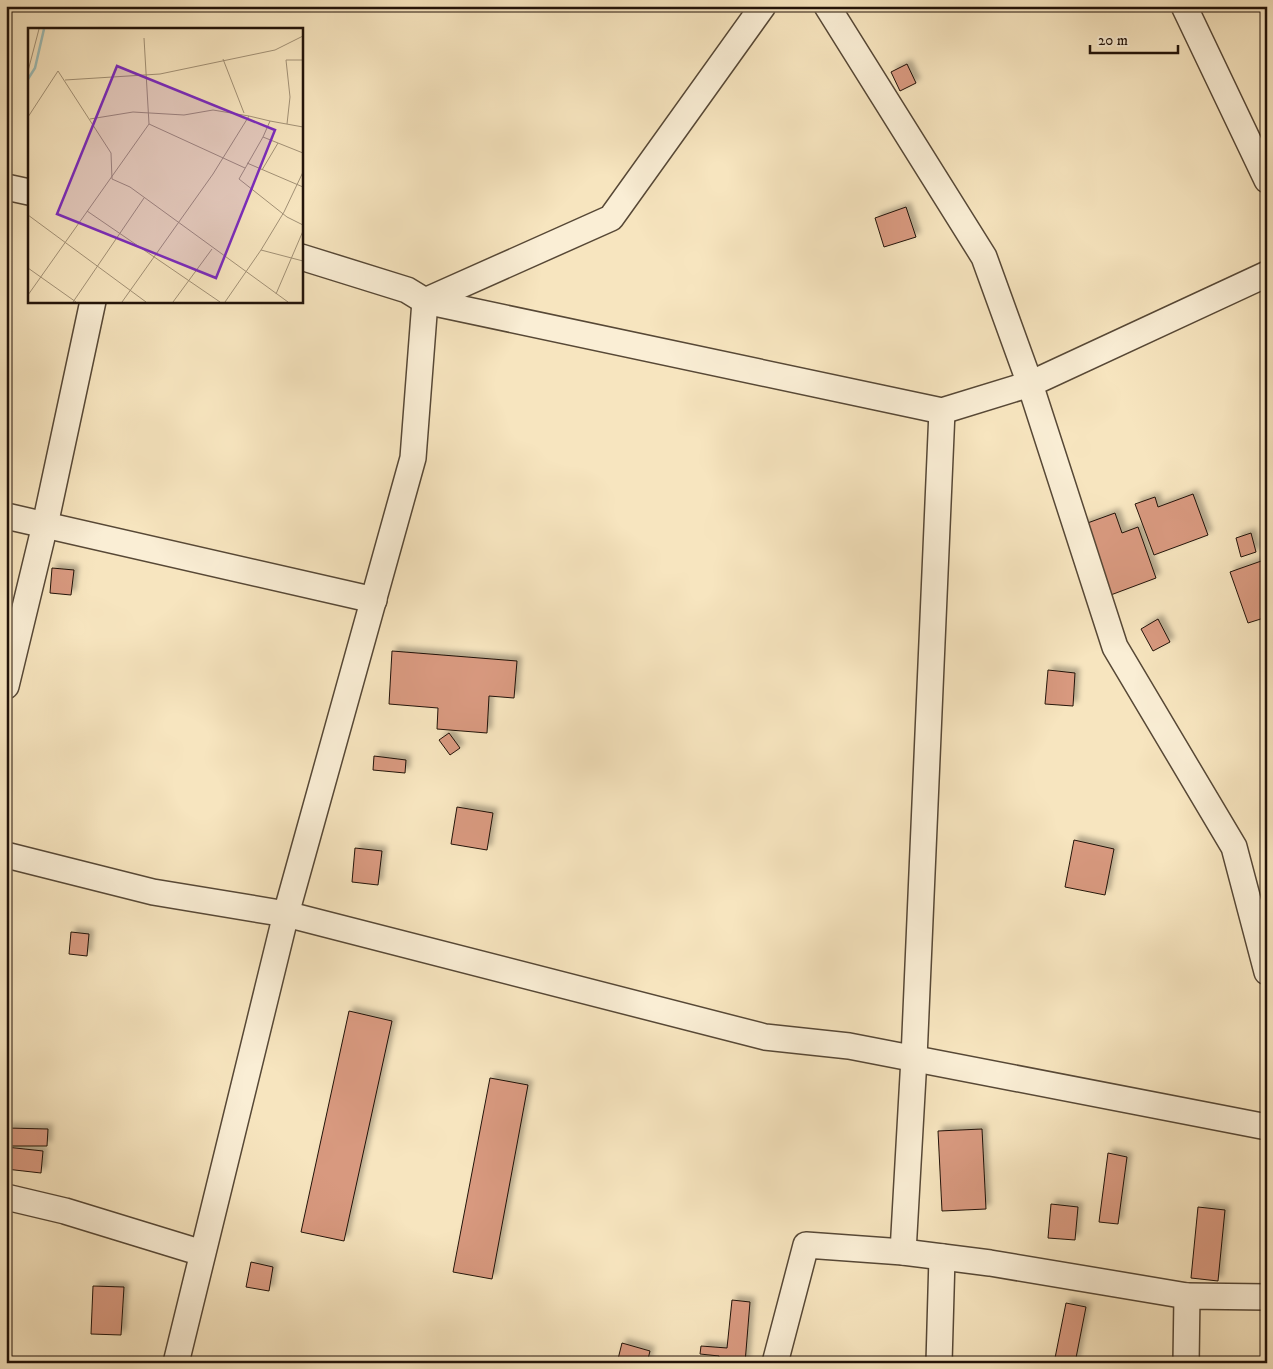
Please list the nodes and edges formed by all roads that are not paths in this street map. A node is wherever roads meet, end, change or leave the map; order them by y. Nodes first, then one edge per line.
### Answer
1 (763, 6) edge
2 (826, 6) edge
3 (1184, 6) edge
4 (1267, 180) edge
5 (6, 187) edge
6 (28, 192) edge
7 (302, 257) edge
8 (1267, 274) edge
9 (425, 301) junction
10 (93, 302) edge
11 (1030, 384) junction
12 (942, 411) junction
13 (6, 516) edge
14 (45, 525) junction
15 (374, 600) junction
16 (6, 686) edge
17 (6, 855) edge
18 (286, 914) junction
19 (1267, 972) edge
20 (914, 1058) junction
21 (1267, 1127) edge
22 (6, 1197) edge
23 (904, 1252) junction
24 (202, 1253) junction
25 (942, 1257) junction
26 (1187, 1296) junction
27 (1267, 1297) edge
28 (176, 1363) edge
29 (775, 1363) edge
30 (939, 1363) edge
31 (1186, 1363) edge

1 - 9 street
2 - 11 street
3 - 4 street
5 - 6 street
7 - 9 street
8 - 11 street
9 - 12 street
9 - 15 street
10 - 14 street
11 - 12 street
11 - 19 street
12 - 20 street
13 - 14 street
14 - 15 street
14 - 16 street
15 - 18 street
17 - 18 street
18 - 20 street
18 - 24 street
20 - 21 street
20 - 23 street
22 - 24 street
23 - 25 street
23 - 29 street
24 - 28 street
25 - 26 street
25 - 30 street
26 - 27 street
26 - 31 street

